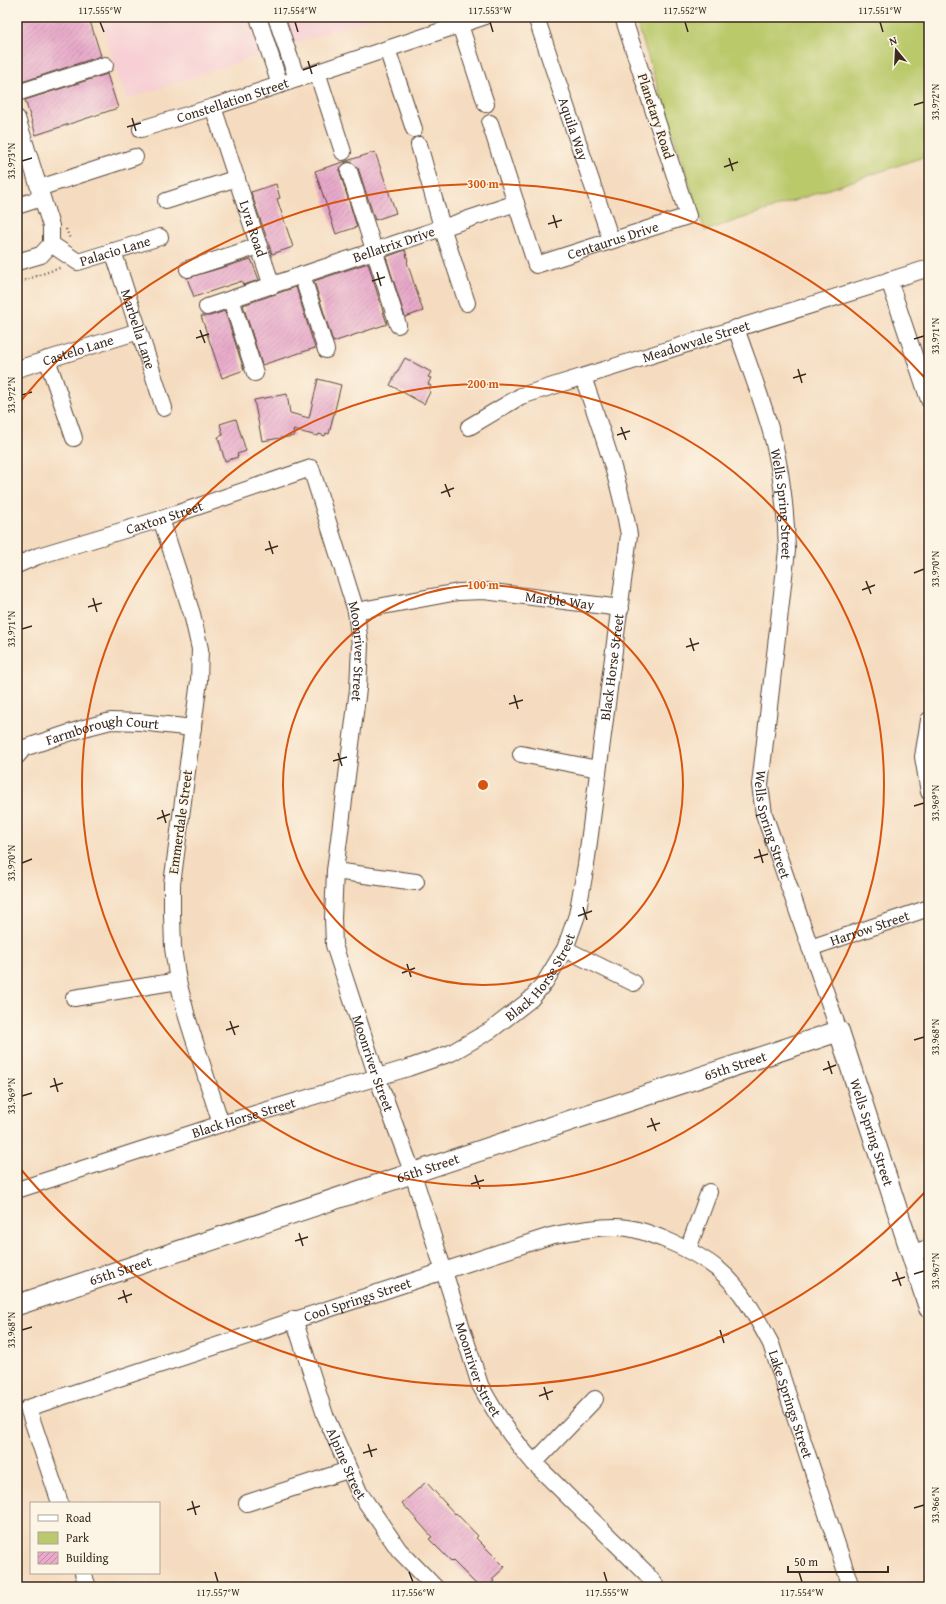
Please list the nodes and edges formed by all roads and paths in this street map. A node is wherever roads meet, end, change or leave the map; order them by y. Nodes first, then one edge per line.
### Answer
1 (258, 17) edge
2 (276, 17) edge
3 (483, 17) edge
4 (536, 17) edge
5 (623, 17) edge
6 (460, 25) junction
7 (387, 49) junction
8 (105, 65) dead end
9 (317, 72) junction
10 (297, 79) junction
11 (280, 84) junction
12 (17, 93) edge
13 (486, 104) dead end
14 (214, 107) junction
15 (17, 118) edge
16 (490, 123) dead end
17 (141, 129) dead end
18 (414, 129) dead end
19 (419, 145) dead end
20 (343, 152) dead end
21 (136, 157) dead end
22 (349, 171) dead end
23 (237, 178) junction
24 (41, 193) junction
25 (166, 201) dead end
26 (516, 203) junction
27 (17, 206) edge
28 (688, 216) joint
29 (442, 227) junction
30 (160, 237) dead end
31 (611, 240) junction
32 (51, 244) junction
33 (259, 246) junction
34 (375, 250) junction
35 (113, 251) junction
36 (17, 262) edge
37 (929, 268) edge
38 (188, 269) dead end
39 (302, 275) junction
40 (889, 280) junction
41 (272, 286) junction
42 (231, 299) junction
43 (467, 303) dead end
44 (207, 307) dead end
45 (398, 325) dead end
46 (736, 328) junction
47 (139, 330) junction
48 (326, 350) dead end
49 (48, 359) junction
50 (17, 369) edge
51 (255, 373) dead end
52 (583, 377) junction
53 (929, 400) edge
54 (164, 408) dead end
55 (469, 427) dead end
56 (74, 438) dead end
57 (311, 468) joint
58 (161, 519) junction
59 (17, 565) edge
60 (621, 608) junction
61 (356, 611) junction
62 (929, 720) edge
63 (193, 728) junction
64 (521, 754) dead end
65 (17, 756) edge
66 (598, 769) junction
67 (929, 792) edge
68 (335, 871) junction
69 (416, 882) dead end
70 (929, 908) edge
71 (810, 948) junction
72 (565, 949) junction
73 (178, 981) junction
74 (634, 983) dead end
75 (74, 998) dead end
76 (839, 1031) junction
77 (376, 1077) junction
78 (221, 1124) junction
79 (413, 1174) junction
80 (17, 1190) edge
81 (709, 1192) dead end
82 (688, 1249) junction
83 (920, 1250) edge
84 (444, 1270) junction
85 (17, 1305) edge
86 (929, 1308) edge
87 (294, 1319) junction
88 (595, 1399) dead end
89 (534, 1463) junction
90 (348, 1470) junction
91 (60, 1502) edge
92 (247, 1503) dead end
93 (83, 1574) edge
94 (88, 1587) edge
95 (435, 1587) edge
96 (657, 1587) edge
97 (851, 1587) edge

1 - 11 street
2 - 10 street
3 - 6 street, Constellation Street
4 - 31 street, Aquila Way
5 - 28 street, Planetary Road
6 - 7 street, Constellation Street
6 - 13 street
7 - 9 street, Constellation Street
7 - 18 street
8 - 12 street
9 - 10 street, Constellation Street
9 - 20 street
10 - 11 street, Constellation Street
11 - 14 street, Constellation Street
14 - 17 street, Constellation Street
14 - 23 street, Lyra Road
15 - 24 street
16 - 26 street
19 - 29 street
21 - 24 street
22 - 34 street
23 - 25 street
23 - 33 street, Lyra Road
24 - 27 street
24 - 32 street
26 - 29 street, Bellatrix Drive
26 - 31 street, Centaurus Drive
28 - 31 street, Centaurus Drive
29 - 34 street, Bellatrix Drive
29 - 43 street
30 - 35 street, Palacio Lane
32 - 35 street, Palacio Lane
32 - 36 street
33 - 38 street
33 - 41 street, Lyra Road
34 - 39 street, Bellatrix Drive
34 - 45 street
35 - 47 street, Marbella Lane
37 - 40 street, Meadowvale Street
39 - 41 street, Bellatrix Drive
39 - 48 street
40 - 46 street, Meadowvale Street
40 - 53 street
41 - 42 street
42 - 44 street
42 - 51 street
46 - 52 street, Meadowvale Street
46 - 71 street, Wells Spring Street
47 - 49 street, Castelo Lane
47 - 54 street, Marbella Lane
49 - 50 street, Castelo Lane
49 - 56 street
52 - 55 street, Meadowvale Street
52 - 60 street, Black Horse Street
57 - 58 street, Caxton Street
57 - 61 street, Moonriver Street
58 - 59 street, Caxton Street
58 - 63 street, Emmerdale Street
60 - 61 street, Marble Way
60 - 66 street, Black Horse Street
61 - 68 street, Moonriver Street
62 - 67 street
63 - 65 street, Farmborough Court
63 - 73 street, Emmerdale Street
64 - 66 street
66 - 72 street, Black Horse Street
68 - 69 street
68 - 77 street, Moonriver Street
70 - 71 street, Harrow Street
71 - 76 street, Wells Spring Street
72 - 74 street
72 - 77 street, Black Horse Street
73 - 75 street
73 - 78 street, Emmerdale Street
76 - 79 street, 65th Street
76 - 83 street, Wells Spring Street
77 - 78 street, Black Horse Street
77 - 79 street, Moonriver Street
78 - 80 street, Black Horse Street
79 - 84 street, Moonriver Street
79 - 85 street, 65th Street
81 - 82 street
82 - 84 street, Cool Springs Street
82 - 97 street, Lake Springs Street
83 - 86 street, Wells Spring Street
84 - 87 street, Cool Springs Street
84 - 89 street, Moonriver Street
87 - 90 street, Alpine Street
87 - 91 street, Cool Springs Street
88 - 89 street
89 - 96 street, Moonriver Street
90 - 92 street
90 - 95 street, Alpine Street
93 - 94 street

